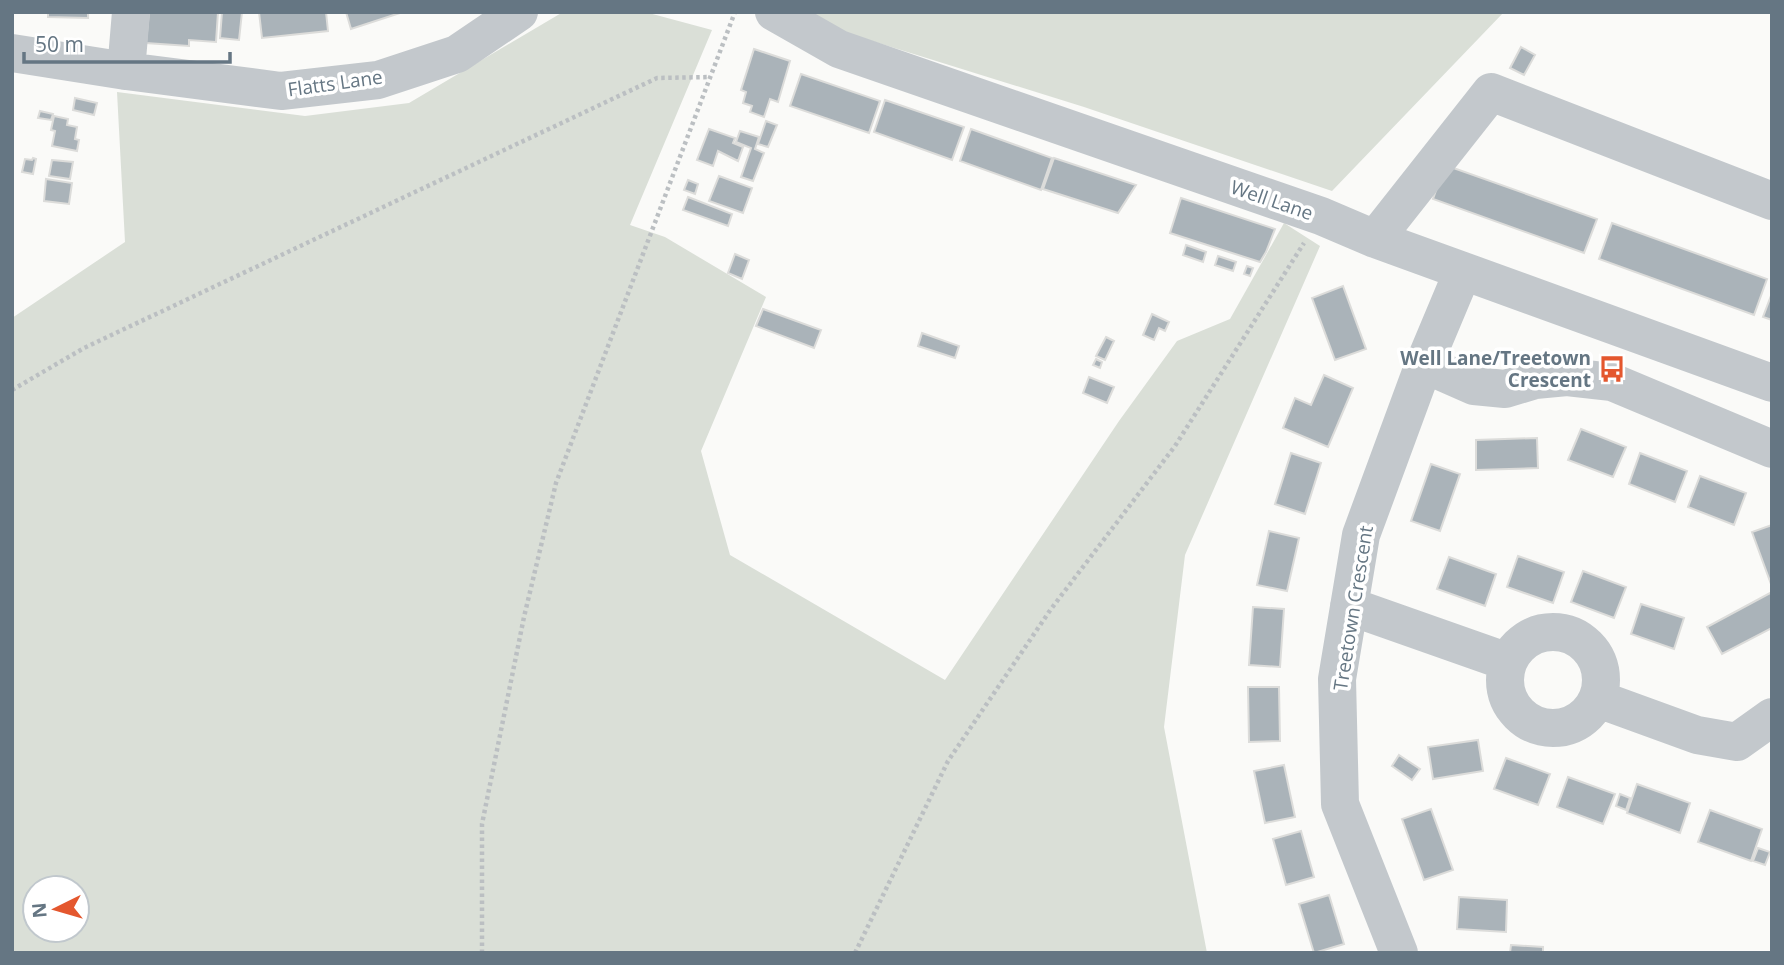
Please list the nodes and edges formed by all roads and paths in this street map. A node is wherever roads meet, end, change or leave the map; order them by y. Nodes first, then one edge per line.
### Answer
1 (131, 12) edge
2 (519, 12) edge
3 (736, 12) edge
4 (774, 12) edge
5 (12, 53) edge
6 (126, 71) junction
7 (710, 77) junction
8 (1772, 201) edge
9 (1321, 216) junction
10 (1375, 239) junction
11 (1463, 271) junction
12 (1424, 364) junction
13 (1772, 383) edge
14 (12, 390) edge
15 (1772, 449) edge
16 (1349, 606) junction
17 (1508, 662) junction
18 (1598, 699) junction
19 (1772, 717) edge
20 (482, 953) edge
21 (855, 953) edge
22 (1399, 953) edge

1 - 6 street
2 - 6 street, Flatts Lane
3 - 7 path
4 - 9 street, Well Lane
5 - 6 street, Flatts Lane
7 - 14 path
7 - 20 path
8 - 10 street
9 - 10 street, Well Lane
9 - 21 path
10 - 11 street, Well Lane
11 - 12 street, Treetown Crescent
11 - 13 street, Well Lane
12 - 15 street
12 - 16 street, Treetown Crescent
16 - 17 street
16 - 22 street, Treetown Crescent
17 - 18 street
17 - 18 street
18 - 19 street

